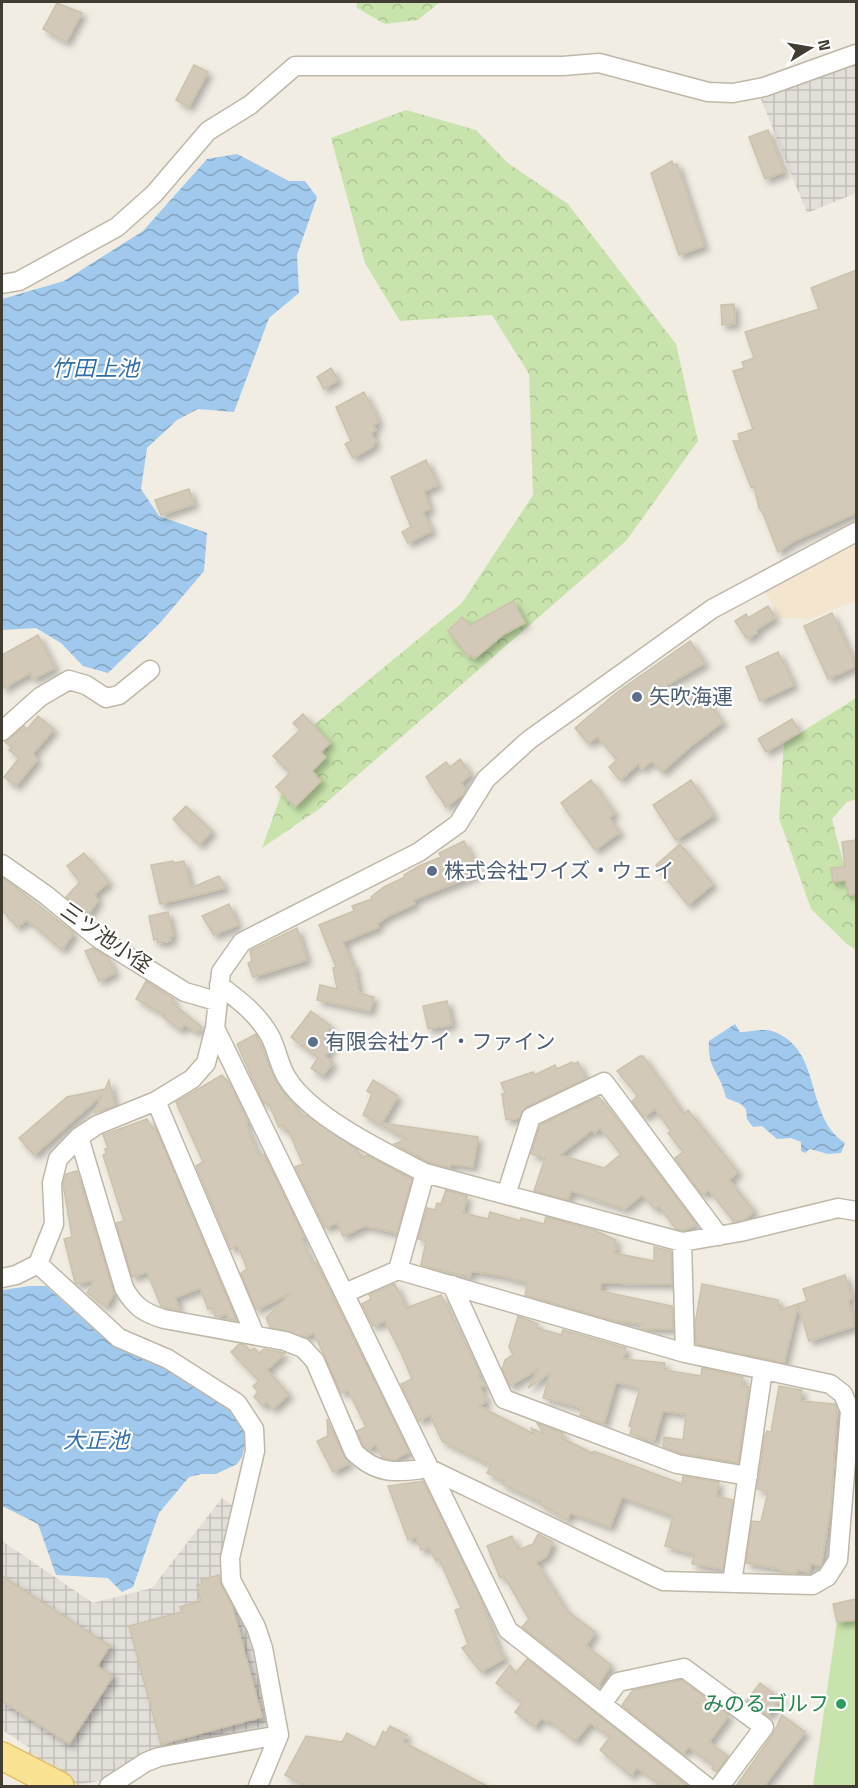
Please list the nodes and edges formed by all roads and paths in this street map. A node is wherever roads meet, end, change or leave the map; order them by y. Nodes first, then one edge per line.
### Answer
1 (856, 54) edge
2 (2, 284) edge
3 (856, 532) edge
4 (150, 670) dead end
5 (2, 730) edge
6 (2, 864) edge
7 (217, 993) junction
8 (214, 1028) junction
9 (156, 1101) junction
10 (79, 1137) junction
11 (425, 1173) junction
12 (506, 1195) junction
13 (856, 1211) edge
14 (719, 1236) junction
15 (682, 1242) junction
16 (38, 1264) junction
17 (398, 1270) junction
18 (2, 1278) edge
19 (452, 1285) junction
20 (345, 1293) junction
21 (255, 1335) junction
22 (686, 1353) junction
23 (763, 1370) junction
24 (852, 1454) edge
25 (428, 1468) junction
26 (748, 1476) junction
27 (732, 1583) junction
28 (602, 1704) junction
29 (279, 1735) junction
30 (2, 1756) edge
31 (60, 1786) edge
32 (109, 1786) edge
33 (258, 1786) edge
34 (706, 1786) edge
35 (720, 1786) edge

1 - 2 street
3 - 7 street
4 - 5 street
6 - 7 street, 三ツ池小径
7 - 8 street
7 - 11 street
8 - 9 street
8 - 20 street
9 - 10 street
9 - 21 street
10 - 16 street
10 - 21 street
11 - 12 street
11 - 17 street
12 - 14 street
12 - 15 street
13 - 14 street
14 - 15 street
15 - 22 street
16 - 18 street
16 - 29 street
17 - 19 street
17 - 20 street
19 - 22 street
19 - 26 street
20 - 25 street
21 - 25 street
22 - 23 street
23 - 24 street
23 - 26 street
24 - 27 street
25 - 27 street
25 - 28 street
26 - 27 street
28 - 34 street
28 - 35 street
29 - 32 street
29 - 33 street
30 - 31 main road

